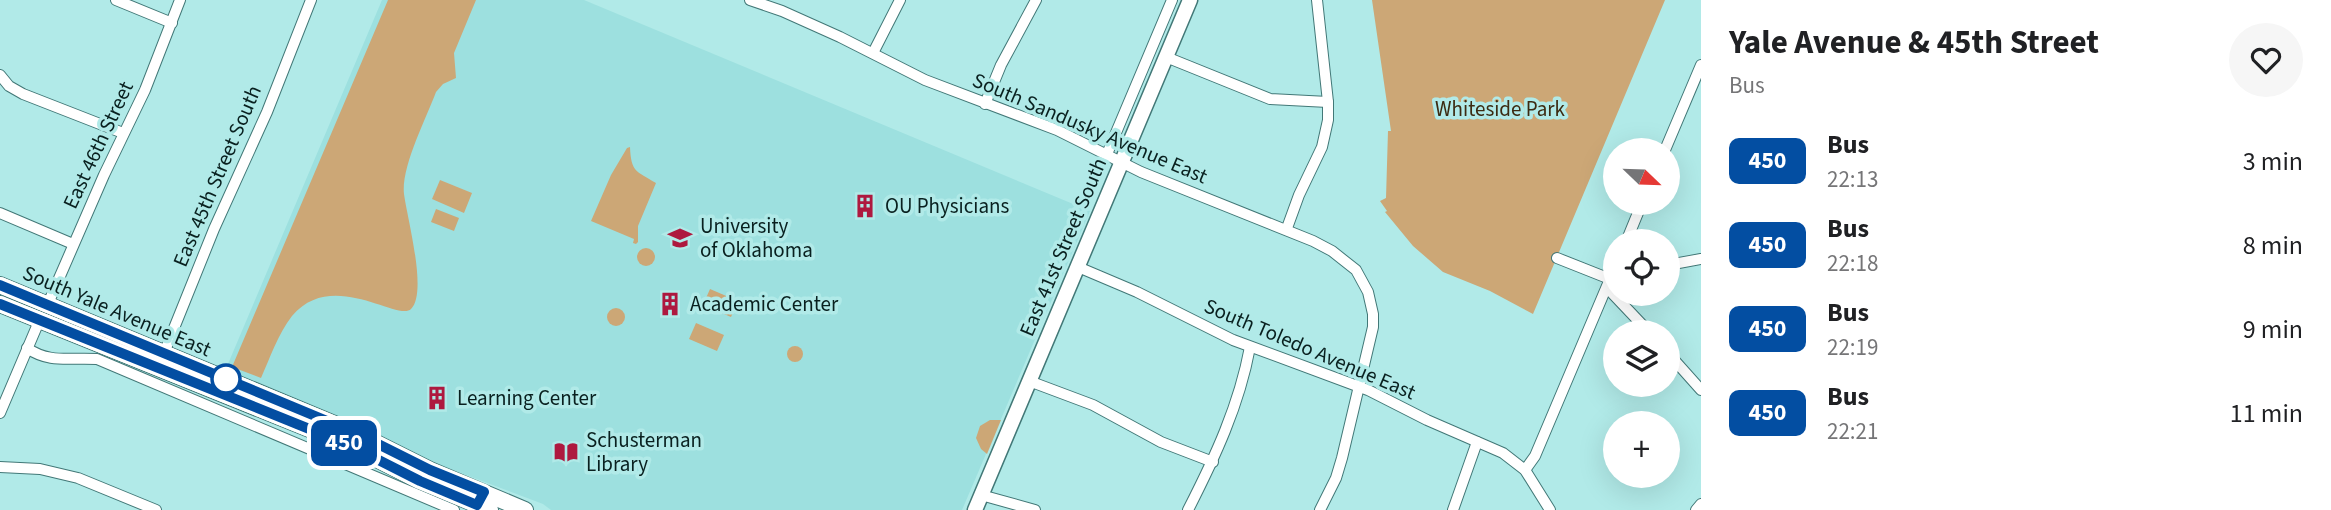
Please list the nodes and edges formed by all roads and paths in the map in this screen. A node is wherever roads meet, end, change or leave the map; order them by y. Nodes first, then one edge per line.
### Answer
1 (116, 0) edge
2 (180, 0) edge
3 (311, 0) edge
4 (750, 0) edge
5 (900, 0) edge
6 (1036, 0) edge
7 (1172, 0) edge
8 (1190, 0) edge
9 (1317, 0) edge
10 (770, 3) edge
11 (172, 23) junction
12 (873, 53) junction
13 (1166, 57) junction
14 (1701, 65) edge
15 (0, 75) edge
16 (1328, 102) junction
17 (985, 104) junction
18 (123, 133) junction
19 (1670, 138) edge
20 (1107, 154) junction
21 (1122, 162) junction
22 (0, 213) edge
23 (1287, 229) junction
24 (73, 244) junction
25 (1557, 258) dead end
26 (1701, 259) edge
27 (1680, 263) edge
28 (1078, 267) junction
29 (1603, 274) edge
30 (0, 285) edge
31 (1603, 300) edge
32 (0, 304) edge
33 (1624, 306) edge
34 (43, 313) junction
35 (1638, 320) edge
36 (1251, 347) junction
37 (27, 348) junction
38 (161, 361) junction
39 (1680, 366) edge
40 (1029, 381) junction
41 (1359, 386) junction
42 (1701, 390) edge
43 (0, 413) edge
44 (1477, 442) junction
45 (1213, 462) junction
46 (0, 467) edge
47 (1525, 470) junction
48 (981, 495) junction
49 (482, 504) edge
50 (1701, 504) edge
51 (156, 510) edge
52 (454, 510) edge
53 (526, 510) edge
54 (975, 510) edge
55 (1035, 510) edge
56 (1188, 510) edge
57 (1320, 510) edge
58 (1453, 510) edge
59 (1550, 510) edge
60 (1696, 510) edge

1 - 11 street
2 - 11 street, East 46th Street
3 - 38 street, East 45th Street South
4 - 10 street, South Sandusky Avenue East
5 - 12 street
6 - 17 street
7 - 20 street, East 41st Street South
8 - 13 main road, East 41st Street South
9 - 16 street
10 - 12 street, South Sandusky Avenue East
11 - 18 street, East 46th Street
12 - 17 street, South Sandusky Avenue East
13 - 16 street
13 - 21 main road, East 41st Street South
14 - 19 street
15 - 18 street
16 - 23 street
17 - 20 street, South Sandusky Avenue East
18 - 24 street, East 46th Street
20 - 21 street, South Sandusky Avenue East
21 - 23 street, South Sandusky Avenue East
21 - 28 main road, East 41st Street South
22 - 24 street
23 - 41 street, South Sandusky Avenue East
24 - 34 street, East 46th Street
25 - 29 street
26 - 27 street
28 - 36 street, South Toledo Avenue East
28 - 40 main road, East 41st Street South
30 - 34 main road, South Yale Avenue East
31 - 47 street
32 - 34 main road, South Yale Avenue East
33 - 35 street
34 - 37 street
34 - 38 main road, South Yale Avenue East
36 - 41 street, South Toledo Avenue East
36 - 45 street
37 - 43 street
37 - 52 street
38 - 49 main road, South Yale Avenue East
39 - 42 street
40 - 45 street
40 - 48 main road, East 41st Street South
41 - 44 street, South Toledo Avenue East
41 - 57 street
44 - 47 street, South Toledo Avenue East
44 - 58 street
45 - 56 street
46 - 51 street
47 - 59 street
48 - 54 main road, East 41st Street South
48 - 55 street
49 - 53 main road, South Yale Avenue East
50 - 60 street

